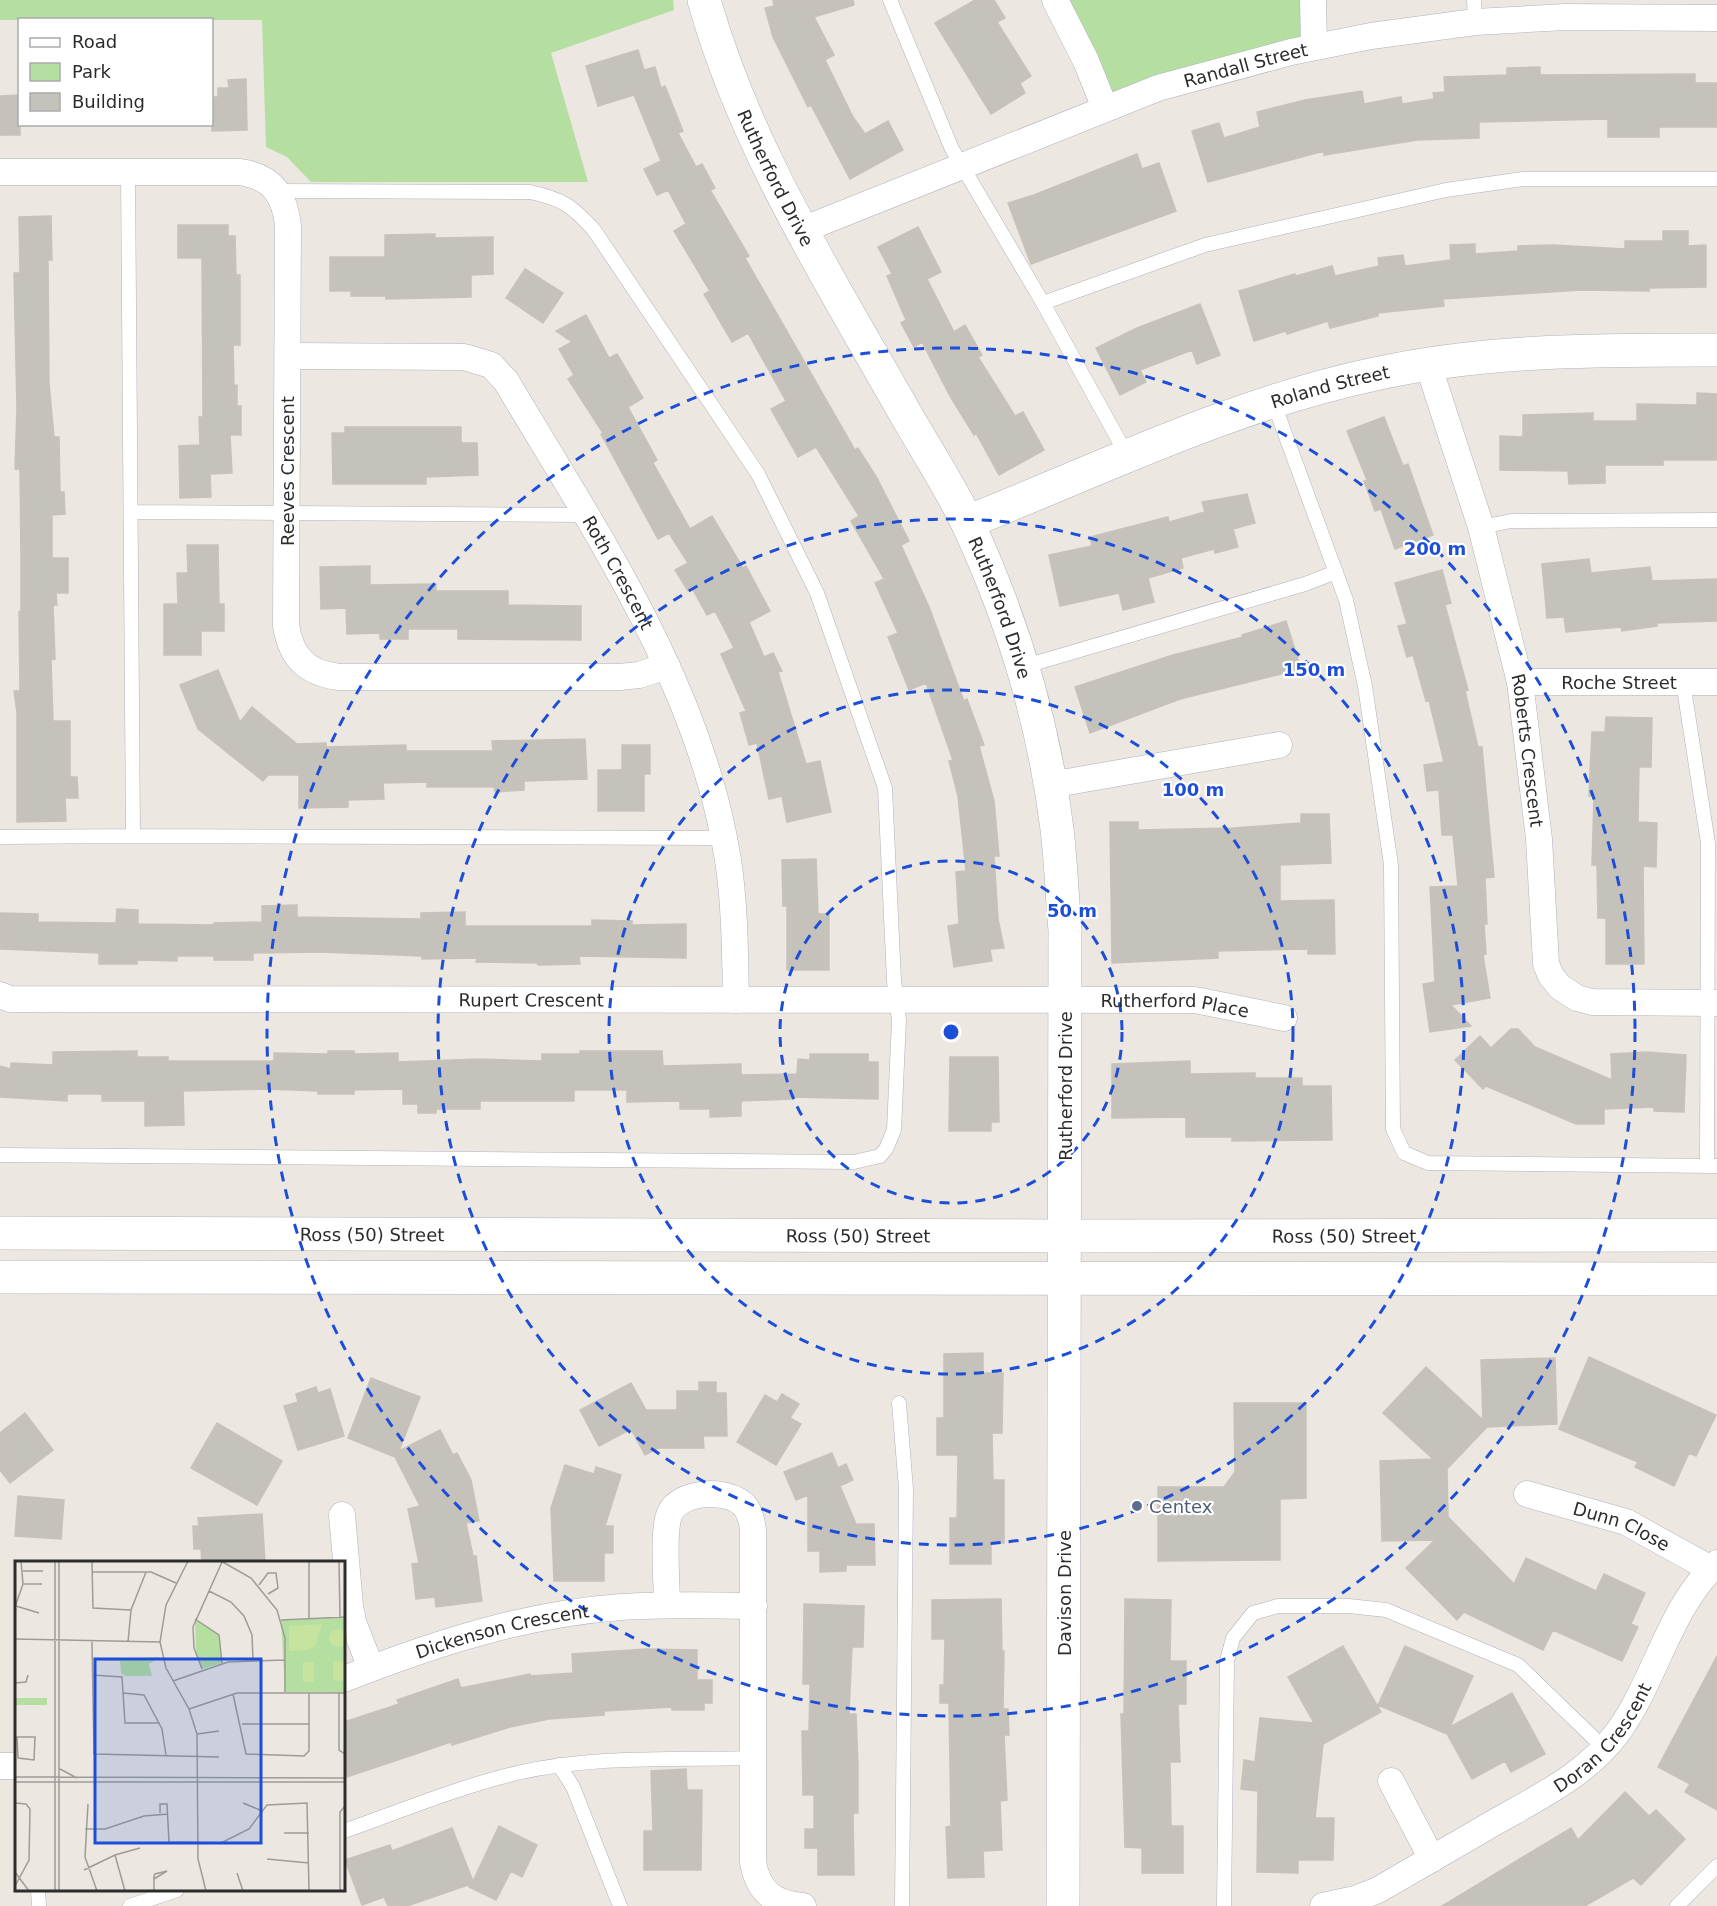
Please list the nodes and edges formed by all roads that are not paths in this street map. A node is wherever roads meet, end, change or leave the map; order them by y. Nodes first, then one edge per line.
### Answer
1 (704, 0) edge
2 (890, 0) edge
3 (1055, 0) edge
4 (1313, 0) edge
5 (1634, 9) edge
6 (1475, 11) edge
7 (1717, 18) edge
8 (1314, 47) junction
9 (1104, 108) junction
10 (962, 166) junction
11 (0, 172) edge
12 (128, 172) junction
13 (1717, 179) edge
14 (278, 191) junction
15 (802, 230) junction
16 (1043, 303) junction
17 (1717, 351) edge
18 (288, 356) junction
19 (1428, 364) junction
20 (1273, 401) junction
21 (1128, 457) junction
22 (132, 512) junction
23 (286, 513) junction
24 (585, 515) junction
25 (1717, 520) edge
26 (967, 522) junction
27 (1481, 527) junction
28 (1336, 572) junction
29 (666, 666) junction
30 (1022, 667) junction
31 (1520, 682) junction
32 (1683, 682) junction
33 (1717, 682) edge
34 (1279, 745) dead end
35 (1050, 785) junction
36 (133, 836) junction
37 (0, 837) edge
38 (724, 838) junction
39 (1712, 843) edge
40 (0, 995) edge
41 (736, 1000) junction
42 (897, 1000) junction
43 (1065, 1000) junction
44 (1712, 1003) edge
45 (1284, 1018) dead end
46 (0, 1155) edge
47 (1712, 1166) edge
48 (0, 1233) edge
49 (1717, 1234) edge
50 (1066, 1236) junction
51 (0, 1277) edge
52 (1066, 1279) junction
53 (1717, 1279) edge
54 (899, 1403) dead end
55 (1527, 1494) dead end
56 (342, 1515) dead end
57 (1714, 1566) edge
58 (666, 1605) junction
59 (754, 1606) junction
60 (371, 1668) junction
61 (345, 1678) edge
62 (1605, 1749) junction
63 (754, 1758) junction
64 (559, 1765) junction
65 (1390, 1781) dead end
66 (345, 1831) edge
67 (1432, 1859) junction
68 (1717, 1866) edge
69 (38, 1891) edge
70 (174, 1891) edge
71 (39, 1906) edge
72 (130, 1906) edge
73 (620, 1906) edge
74 (803, 1906) edge
75 (902, 1906) edge
76 (1063, 1906) edge
77 (1224, 1906) edge
78 (1323, 1906) edge
79 (1677, 1906) edge

1 - 15 street, Rutherford Drive
2 - 10 lane
3 - 9 street
4 - 8 street
5 - 6 street, Randall Street
5 - 7 street, Randall Street
6 - 8 street, Randall Street
8 - 9 street, Randall Street
9 - 10 street, Randall Street
10 - 15 street, Randall Street
10 - 16 lane
11 - 12 street
12 - 14 street
12 - 22 lane
13 - 16 lane
14 - 18 street, Reeves Crescent
14 - 42 lane
15 - 26 street, Rutherford Drive
16 - 21 lane
17 - 19 street, Roland Street
18 - 23 street, Reeves Crescent
18 - 24 street, Roth Crescent
19 - 20 street, Roland Street
19 - 27 street, Roberts Crescent
20 - 21 street, Roland Street
20 - 28 lane
21 - 26 street, Roland Street
22 - 23 lane
22 - 36 lane
23 - 24 lane
23 - 29 street, Reeves Crescent
24 - 29 street, Roth Crescent
25 - 27 lane
26 - 30 street, Rutherford Drive
27 - 31 street, Roberts Crescent
28 - 30 lane
28 - 47 lane
29 - 38 street, Roth Crescent
30 - 35 street, Rutherford Drive
31 - 32 street, Roche Street
31 - 44 street, Roberts Crescent
32 - 33 street, Roche Street
32 - 39 lane
34 - 35 street
35 - 43 street, Rutherford Drive
36 - 37 lane
36 - 38 lane
38 - 41 street, Roth Crescent
39 - 44 lane
40 - 41 street, Rupert Crescent
41 - 42 street, Rupert Crescent
42 - 43 street, Rupert Crescent
42 - 46 lane
43 - 45 street, Rutherford Place
43 - 50 street, Rutherford Drive
44 - 47 lane
48 - 50 street, Ross (50) Street
49 - 50 street, Ross (50) Street
50 - 52 street, Rutherford Drive
51 - 52 street
52 - 53 street
52 - 76 street, Davison Drive
54 - 75 lane
55 - 57 street, Dunn Close
56 - 60 street
57 - 62 street, Doran Crescent
58 - 59 street, Dickenson Crescent
58 - 59 street
58 - 60 street, Dickenson Crescent
59 - 63 street
60 - 61 street, Dickenson Crescent
62 - 67 street, Doran Crescent
62 - 77 lane
63 - 64 lane
63 - 74 street
64 - 66 lane
64 - 73 lane
65 - 67 street
67 - 78 street, Doran Crescent
68 - 79 lane
69 - 71 lane
70 - 72 lane

